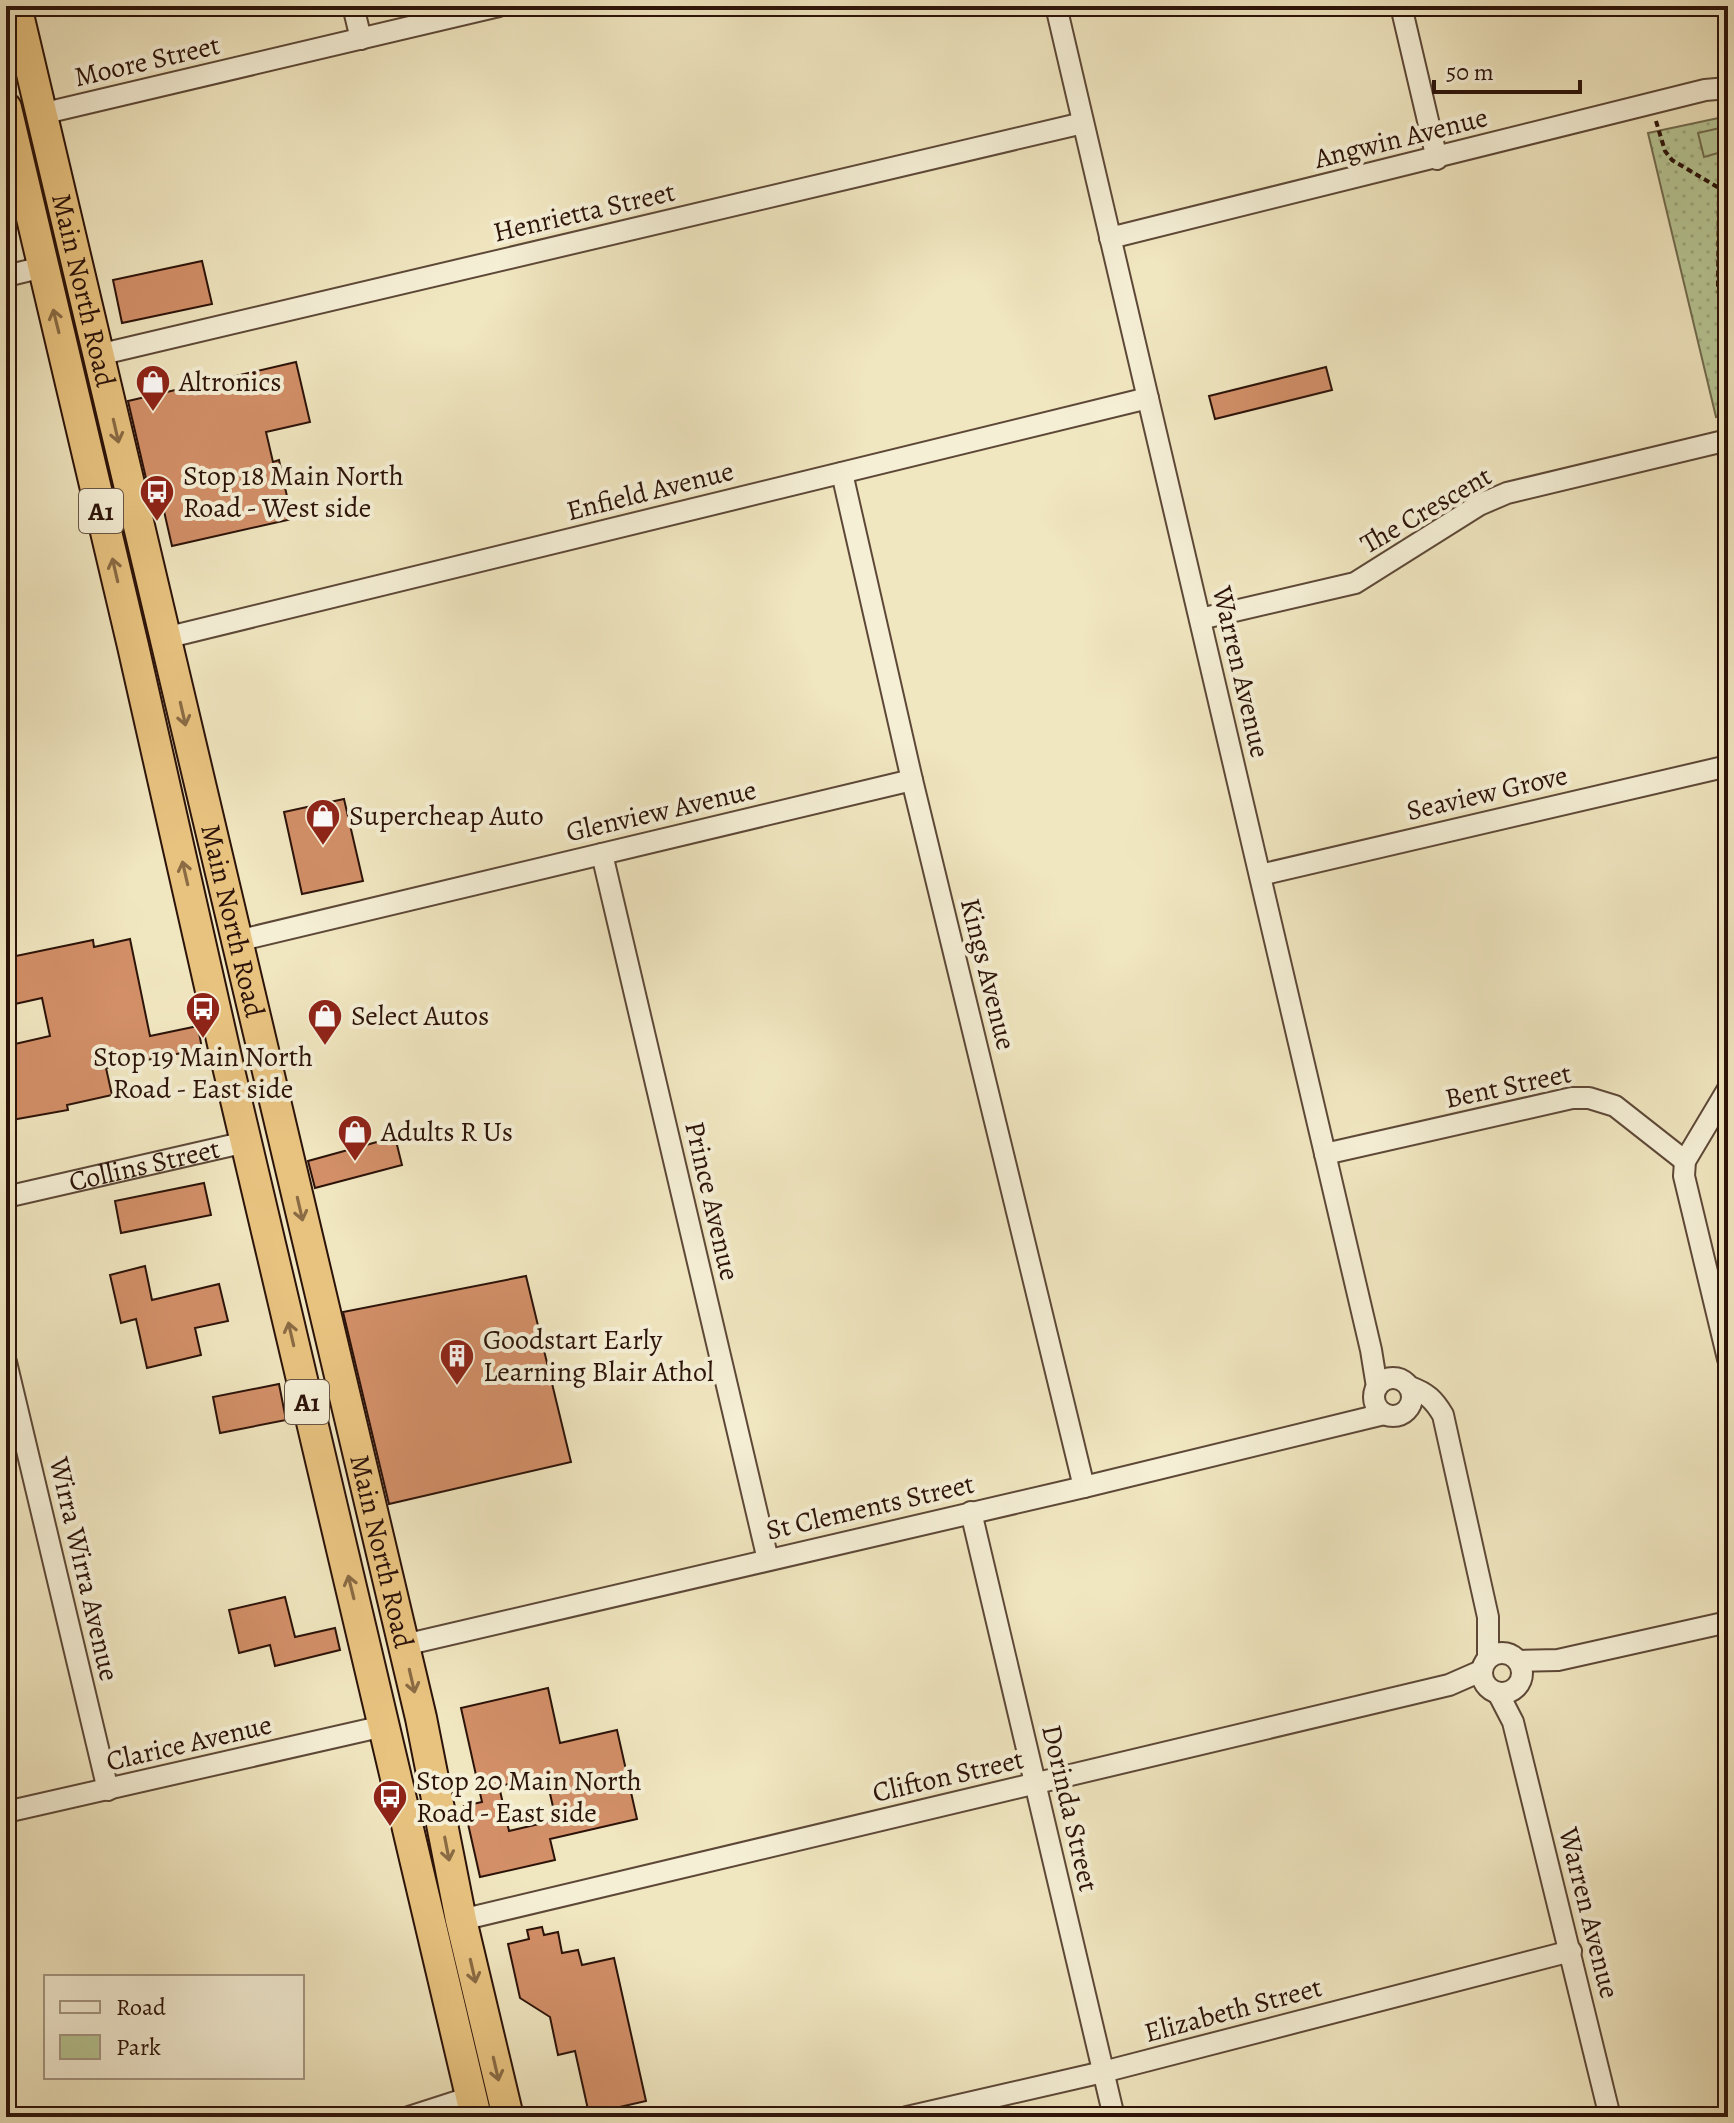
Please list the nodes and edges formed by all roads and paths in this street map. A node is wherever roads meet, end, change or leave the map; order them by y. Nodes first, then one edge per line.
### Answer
1 (16, 6) edge
2 (353, 6) edge
3 (499, 6) edge
4 (1056, 6) edge
5 (1401, 6) edge
6 (361, 39) junction
7 (1728, 79) edge
8 (1728, 88) edge
9 (1705, 90) junction
10 (1652, 104) junction
11 (6, 108) edge
12 (41, 114) junction
13 (1083, 123) junction
14 (1437, 159) junction
15 (1110, 238) junction
16 (76, 260) junction
17 (43, 267) junction
18 (6, 276) edge
19 (1728, 282) edge
20 (1719, 285) junction
21 (1728, 347) edge
22 (98, 355) junction
23 (1148, 398) junction
24 (1728, 440) edge
25 (842, 473) junction
26 (1200, 619) junction
27 (165, 638) junction
28 (133, 646) junction
29 (1728, 766) edge
30 (912, 780) junction
31 (602, 854) junction
32 (1260, 875) junction
33 (237, 941) junction
34 (202, 949) junction
35 (1728, 1089) edge
36 (282, 1133) junction
37 (246, 1142) junction
38 (1325, 1154) junction
39 (1685, 1161) junction
40 (6, 1197) edge
41 (1371, 1350) junction
42 (1728, 1359) edge
43 (6, 1362) edge
44 (1404, 1383) junction
45 (1376, 1391) junction
46 (1408, 1409) junction
47 (1384, 1414) junction
48 (1348, 1422) junction
49 (1444, 1426) junction
50 (1084, 1487) junction
51 (971, 1512) junction
52 (768, 1560) junction
53 (1728, 1622) edge
54 (404, 1645) junction
55 (1502, 1674) junction
56 (421, 1718) junction
57 (384, 1726) junction
58 (1035, 1784) junction
59 (108, 1790) junction
60 (6, 1812) edge
61 (461, 1920) junction
62 (431, 1928) junction
63 (1571, 1951) junction
64 (1103, 2072) junction
65 (474, 2107) edge
66 (409, 2117) edge
67 (508, 2117) edge
68 (907, 2117) edge
69 (1114, 2117) edge
70 (1610, 2117) edge

1 - 12 highway, Main North Road / A1
2 - 6 street
3 - 6 street, Moore Street
4 - 13 street, Warren Avenue
5 - 14 street
6 - 12 street, Moore Street
7 - 9 street, Angwin Avenue
8 - 9 street, Angwin Avenue
9 - 10 street, Angwin Avenue
10 - 14 street, Angwin Avenue
10 - 20 path
11 - 17 highway, Main North Road / A1
12 - 16 highway, Main North Road / A1
13 - 15 street, Warren Avenue
13 - 22 street, Henrietta Street
14 - 15 street, Angwin Avenue
15 - 23 street, Warren Avenue
16 - 17 highway
16 - 22 highway, Main North Road / A1
17 - 18 street
28 -> 17 highway, Main North Road / A1
19 - 20 path
20 - 21 path
22 -> 27 highway, Main North Road / A1
23 - 25 street, Enfield Avenue
23 - 26 street, Warren Avenue
24 - 26 street, The Crescent
25 - 27 street, Enfield Avenue
25 - 30 street, Kings Avenue
26 - 32 street, Warren Avenue
27 - 28 highway
27 -> 33 highway, Main North Road / A1
34 -> 28 highway, Main North Road / A1
29 - 32 street, Seaview Grove
30 - 31 street, Glenview Avenue
30 - 50 street, Kings Avenue
31 - 33 street, Glenview Avenue
31 - 52 street, Prince Avenue
32 - 38 street, Warren Avenue
33 - 34 highway
33 - 36 highway, Main North Road / A1
34 - 37 highway, Main North Road / A1
35 - 39 street
36 - 37 highway, Collins Street
36 -> 54 highway, Main North Road / A1
37 - 40 street, Collins Street
57 -> 37 highway, Main North Road / A1
38 - 39 street, Bent Street
38 - 41 street, Warren Avenue
39 - 42 street
41 - 44 street, Warren Avenue
41 - 45 street, Warren Avenue
43 - 59 street, Wirra Wirra Avenue
44 - 45 street
44 - 46 street
44 - 49 street, Warren Avenue
45 - 47 street
45 - 48 street
46 - 47 street
46 - 49 street
47 - 48 street, St Clements Street
48 - 50 street, St Clements Street
49 - 55 street, Warren Avenue
50 - 51 street, St Clements Street
51 - 52 street, St Clements Street
51 - 58 street, Dorinda Street
52 - 54 street, St Clements Street
53 - 55 street, Clifton Street
54 -> 56 highway, Main North Road / A1
55 - 58 street, Clifton Street
55 - 63 street, Warren Avenue
56 - 57 highway
56 -> 61 highway, Main North Road / A1
57 - 59 street, Clarice Avenue
57 - 62 highway, Main North Road / A1
58 - 61 street, Clifton Street
58 - 64 street, Dorinda Street
59 - 60 street, Clarice Avenue
61 - 62 highway
61 -> 67 highway, Main North Road / A1
62 - 65 highway, Main North Road / A1
63 - 64 street, Elizabeth Street
63 - 70 street, Warren Avenue
64 - 68 street, Elizabeth Street
64 - 69 street, Dorinda Street
65 - 66 street

